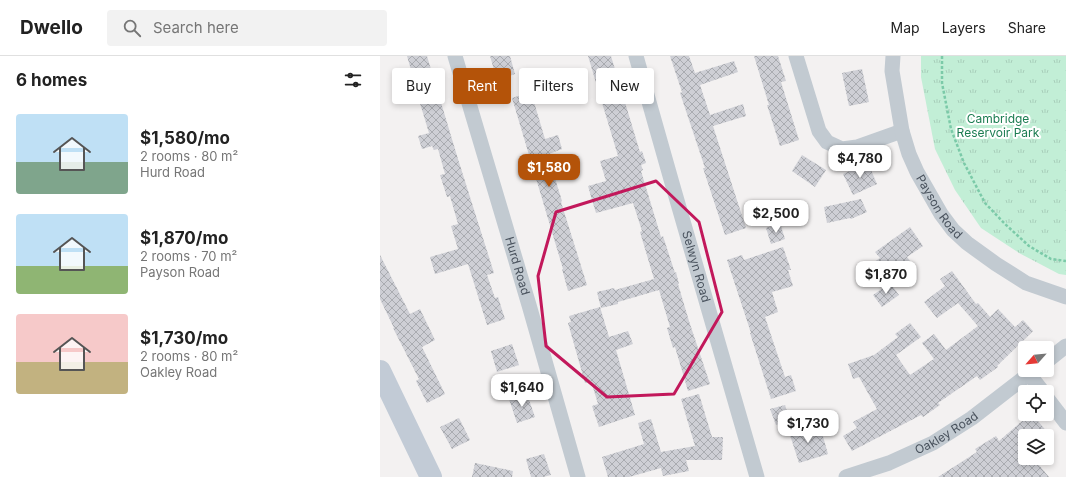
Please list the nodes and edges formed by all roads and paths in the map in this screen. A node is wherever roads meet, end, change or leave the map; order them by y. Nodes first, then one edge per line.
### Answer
1 (456, 56) edge
2 (636, 56) edge
3 (796, 56) edge
4 (893, 56) edge
5 (942, 56) edge
6 (902, 131) junction
7 (1066, 261) edge
8 (1066, 297) edge
9 (1066, 346) edge
10 (1054, 355) edge
11 (380, 371) edge
12 (1025, 377) edge
13 (1054, 407) edge
14 (1066, 423) edge
15 (431, 477) edge
16 (578, 477) edge
17 (758, 477) edge
18 (846, 477) edge

1 - 16 street, Hurd Road
2 - 17 street, Selwyn Road
3 - 6 street
4 - 6 street, Payson Road
5 - 7 path
6 - 8 street, Payson Road
9 - 10 street
11 - 15 street
12 - 18 street, Oakley Road
13 - 14 street

